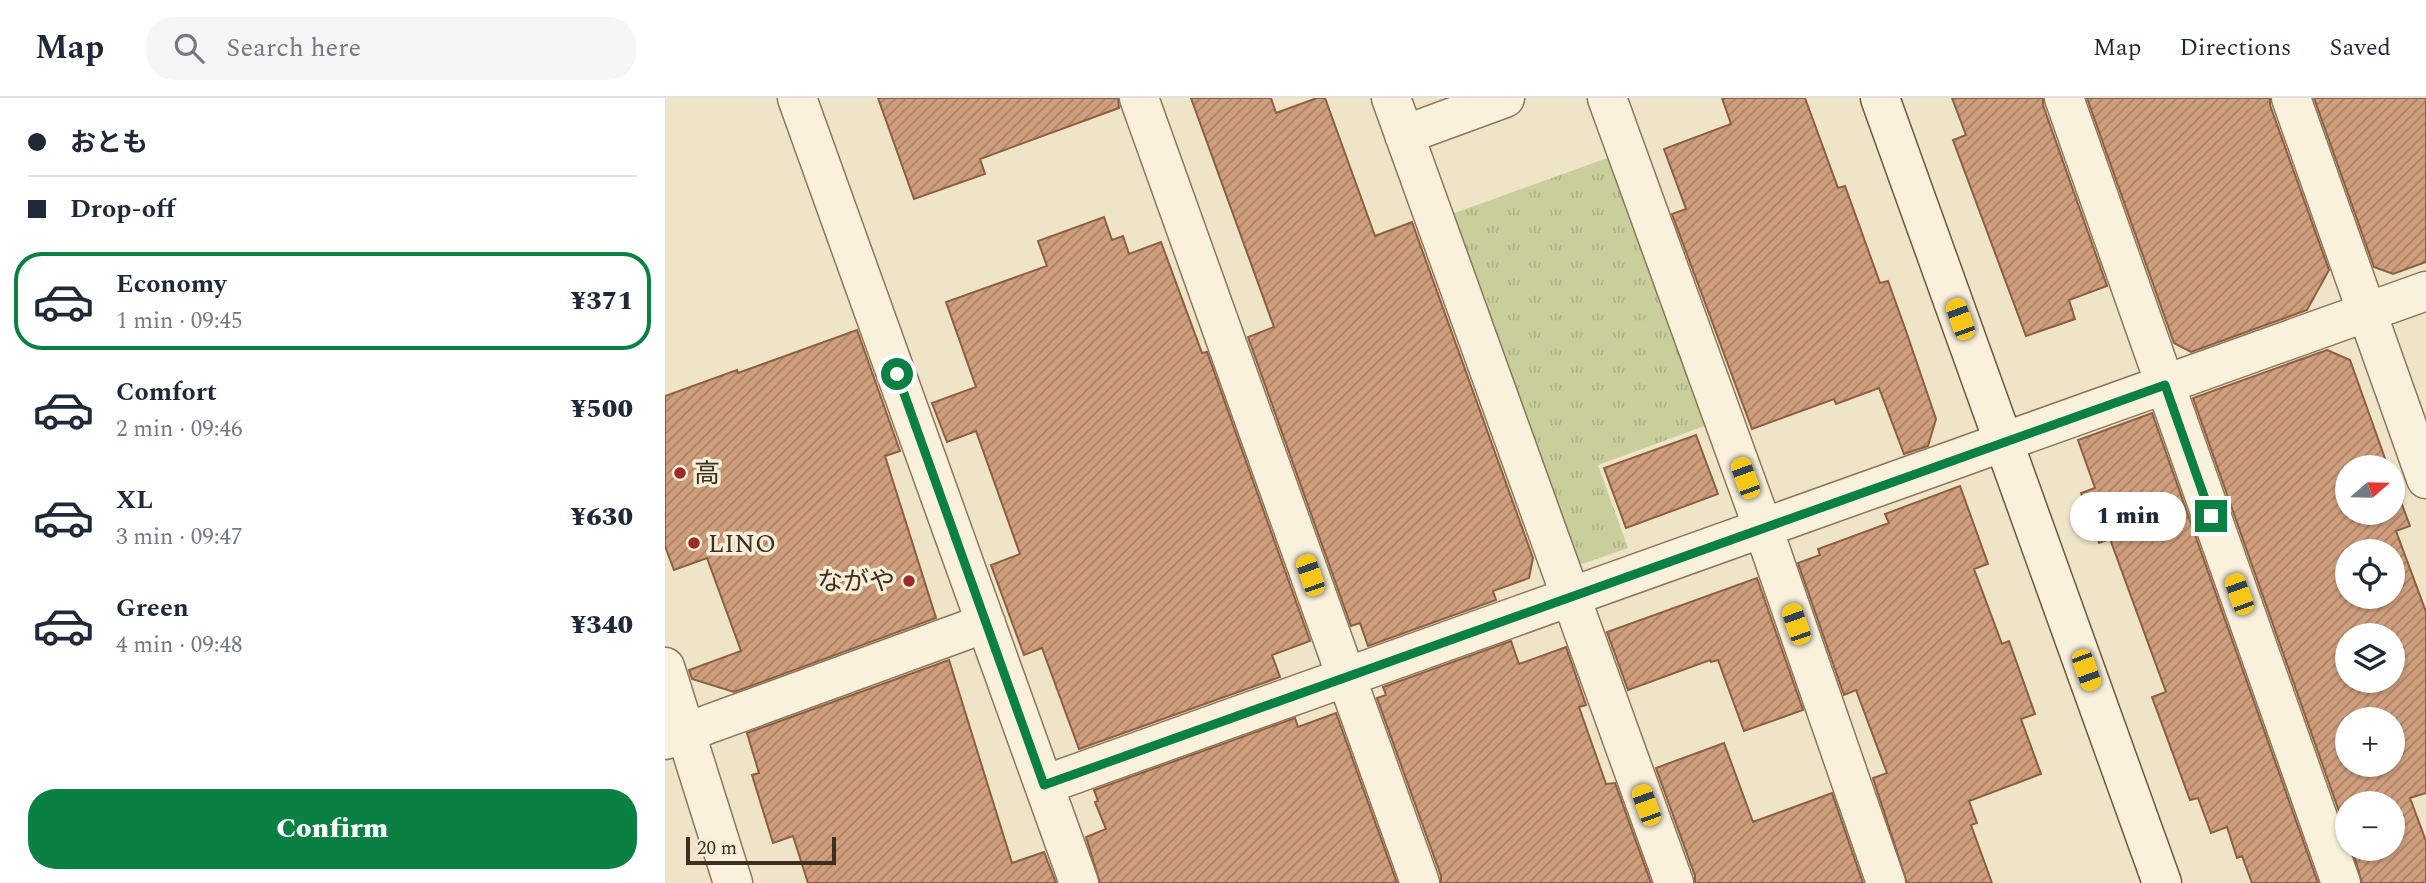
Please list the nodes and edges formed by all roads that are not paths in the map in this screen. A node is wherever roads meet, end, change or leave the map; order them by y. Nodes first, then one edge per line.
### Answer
1 (797, 98) edge
2 (1139, 98) edge
3 (1391, 98) edge
4 (1505, 98) edge
5 (1607, 98) edge
6 (1880, 98) edge
7 (2064, 98) edge
8 (2291, 98) edge
9 (1404, 135) junction
10 (2426, 292) edge
11 (2367, 313) junction
12 (2165, 385) junction
13 (2004, 442) junction
14 (2426, 479) edge
15 (1763, 528) junction
16 (1571, 597) junction
17 (986, 623) junction
18 (665, 667) edge
19 (1347, 677) junction
20 (675, 737) edge
21 (1044, 785) junction
22 (733, 883) edge
23 (1079, 883) edge
24 (1420, 883) edge
25 (1674, 883) edge
26 (1887, 883) edge
27 (2162, 883) edge
28 (2341, 883) edge

1 - 17 street
2 - 19 street
3 - 9 street
4 - 9 street
5 - 15 street
6 - 13 street
7 - 12 street
8 - 11 street
9 - 16 street
10 - 11 street
11 - 12 street
11 - 14 street
12 - 13 street
12 - 28 street
13 - 15 street
13 - 27 street
15 - 16 street
15 - 26 street
16 - 19 street
16 - 25 street
17 - 20 street
17 - 21 street
18 - 20 street
19 - 21 street
19 - 24 street
20 - 22 street
21 - 23 street

